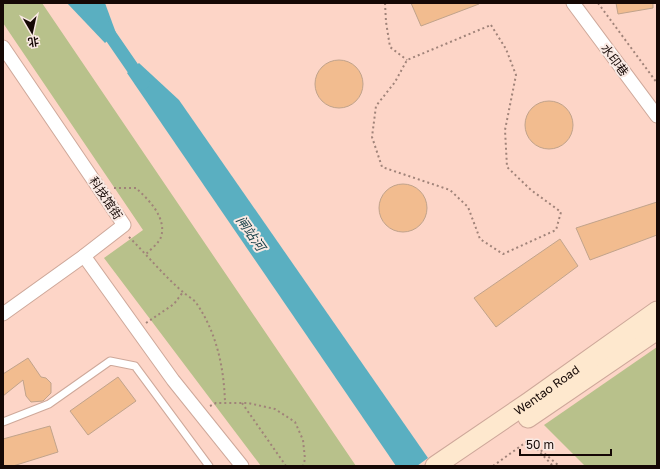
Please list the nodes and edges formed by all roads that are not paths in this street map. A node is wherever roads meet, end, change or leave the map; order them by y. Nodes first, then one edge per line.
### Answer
1 (573, 3) edge
2 (3, 47) edge
3 (657, 116) edge
4 (84, 256) junction
5 (657, 311) edge
6 (3, 314) edge
7 (657, 330) edge
8 (532, 407) junction
9 (3, 422) edge
10 (209, 466) edge
11 (242, 466) edge
12 (435, 466) edge
13 (458, 466) edge

1 - 3 street, 水印巷
2 - 4 street, 科技馆街
4 - 6 street, 科技馆街
4 - 11 street
5 - 8 main road, Wentao Road
7 - 8 main road, Wentao Road
8 - 12 main road, Wentao Road
8 - 13 main road, Wentao Road
9 - 10 lane

